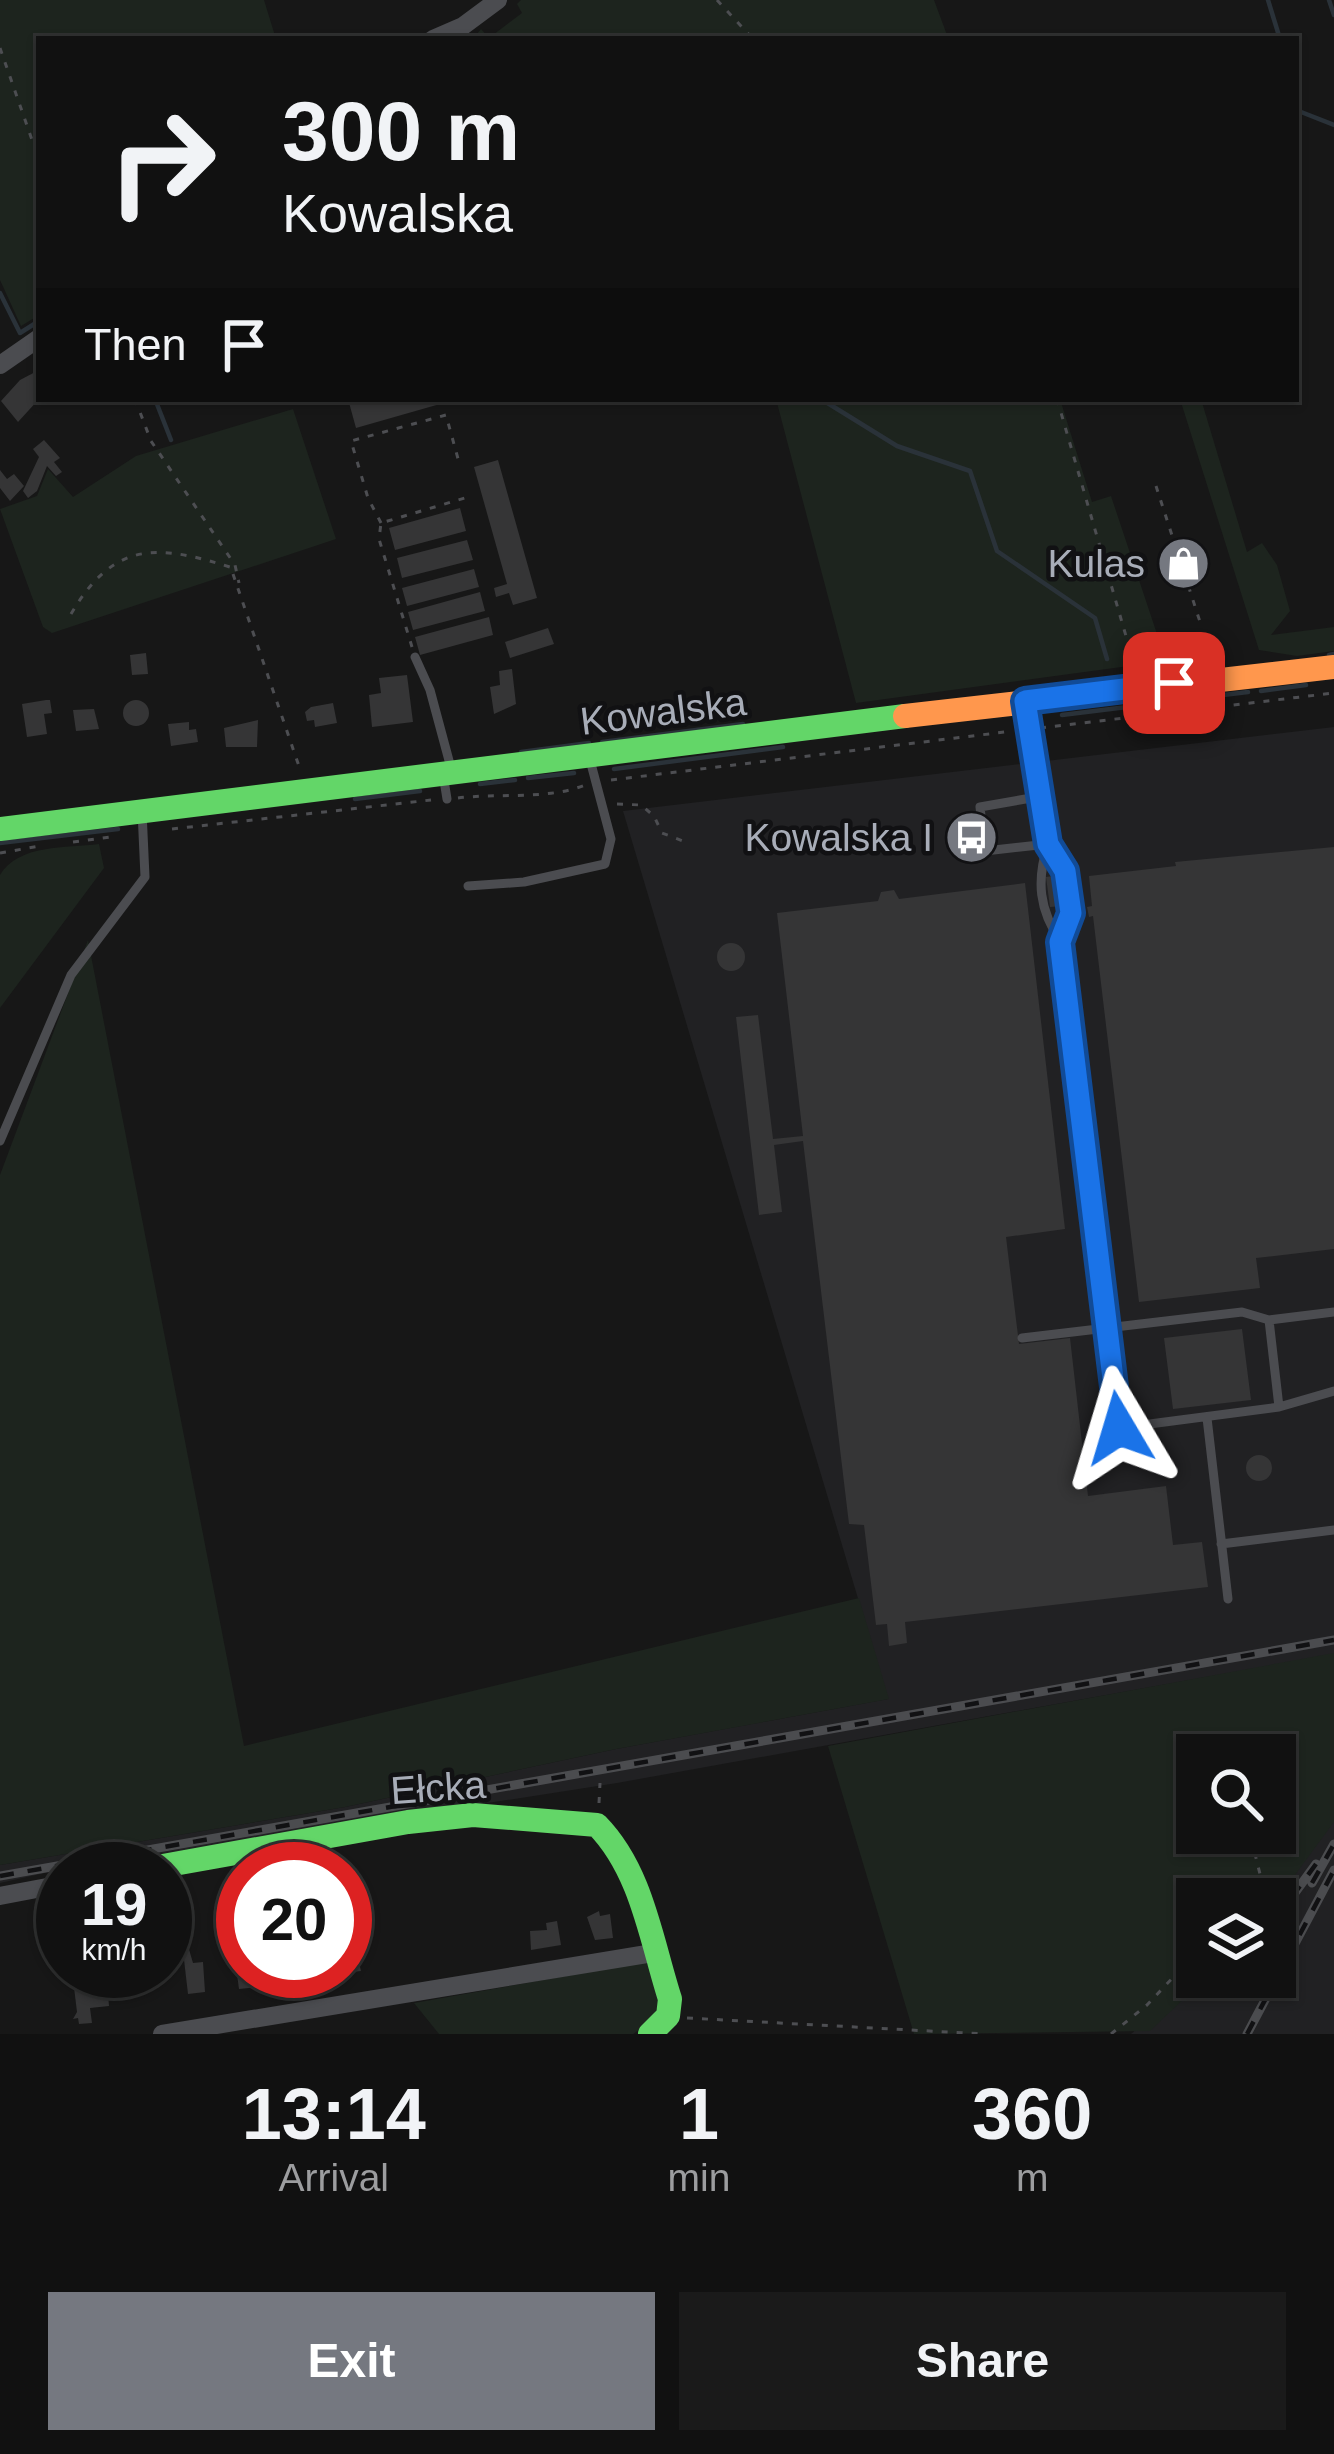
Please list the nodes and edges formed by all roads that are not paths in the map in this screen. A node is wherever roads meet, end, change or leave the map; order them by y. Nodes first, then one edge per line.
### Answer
1 (498, 0) edge
2 (440, 36) edge
3 (36, 340) edge
4 (0, 365) edge
5 (415, 657) road end
6 (1334, 667) edge
7 (1025, 701) junction
8 (589, 756) junction
9 (447, 782) junction
10 (1037, 797) junction
11 (143, 821) junction
12 (0, 829) edge
13 (1048, 844) junction
14 (468, 886) dead end
15 (1060, 942) junction
16 (0, 1141) edge
17 (1334, 1312) edge
18 (1269, 1320) junction
19 (1106, 1328) junction
20 (1022, 1338) dead end
21 (1334, 1391) edge
22 (1280, 1407) junction
23 (1207, 1418) junction
24 (1334, 1530) edge
25 (1221, 1544) junction
26 (1228, 1599) dead end
27 (192, 1861) edge
28 (36, 1889) edge
29 (0, 1896) edge
30 (653, 1953) junction
31 (659, 2025) edge
32 (162, 2034) edge

1 - 2 street
3 - 4 street
5 - 9 lane
6 - 7 street, Kowalska
7 - 8 street, Kowalska
7 - 10 lane
8 - 9 street, Kowalska
8 - 14 lane
9 - 11 street, Kowalska
10 - 13 lane
10 - 13 lane
11 - 12 street, Kowalska
11 - 16 lane
13 - 15 lane
13 - 15 lane
15 - 19 lane
17 - 18 lane
18 - 19 lane
18 - 22 lane
19 - 20 lane
19 - 23 lane
21 - 22 lane
22 - 23 lane
23 - 25 lane
24 - 25 lane
25 - 26 lane
27 - 30 street, Ełcka
28 - 29 street
30 - 31 street, Ełcka
30 - 32 street

